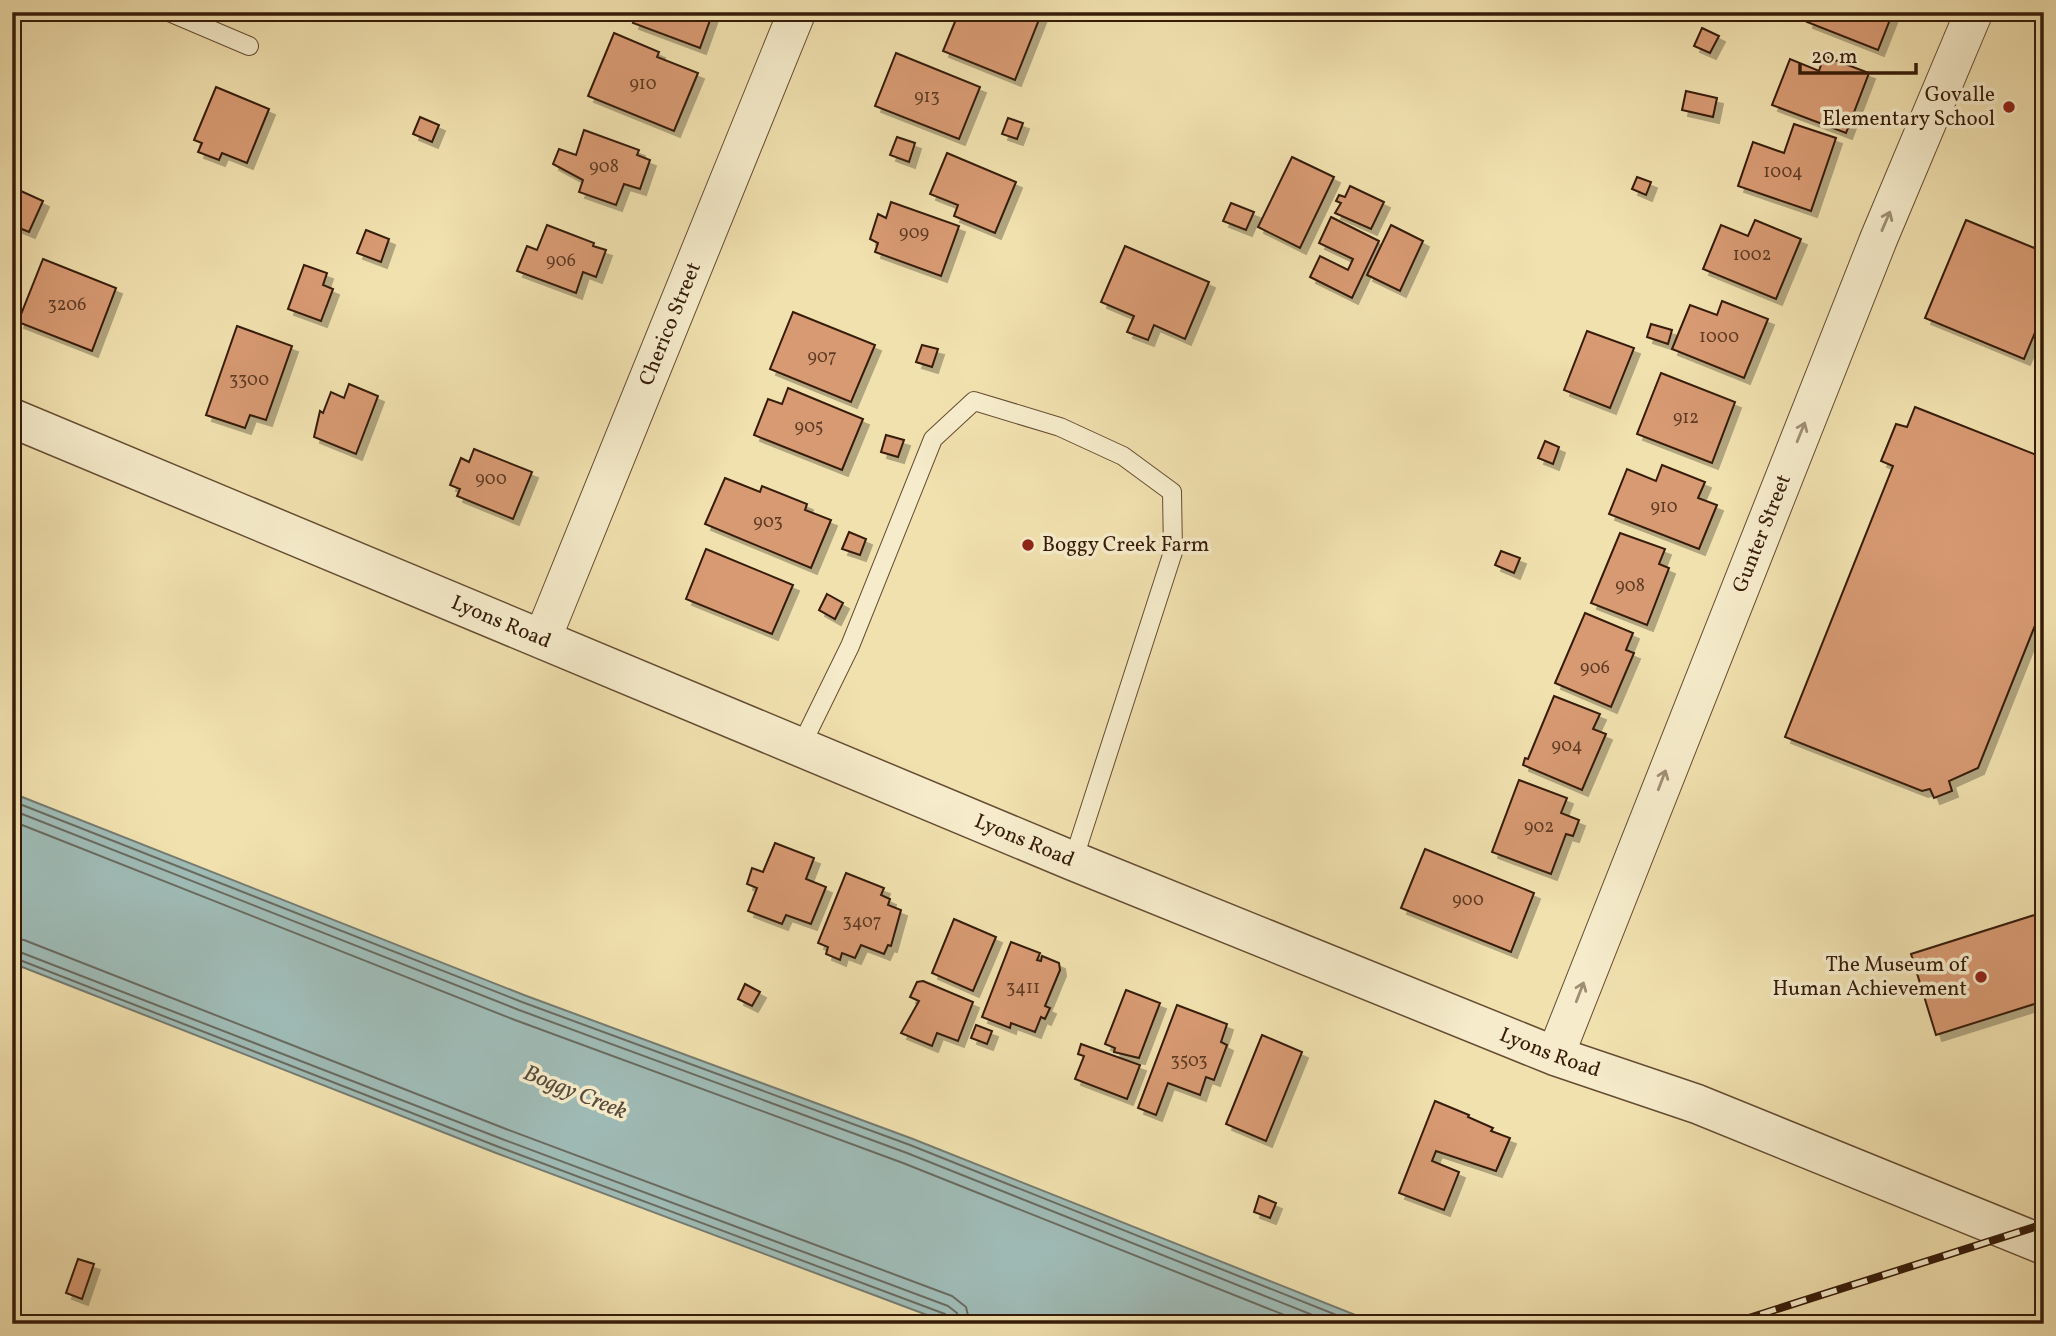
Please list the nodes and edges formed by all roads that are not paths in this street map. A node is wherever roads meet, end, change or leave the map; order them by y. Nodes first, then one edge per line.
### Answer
1 (169, 12) edge
2 (797, 12) edge
3 (1974, 12) edge
4 (248, 46) dead end
5 (12, 418) edge
6 (543, 637) junction
7 (800, 748) junction
8 (1073, 861) junction
9 (1555, 1056) junction
10 (2044, 1245) edge

1 - 4 lane
2 - 6 street, Cherico Street
9 -> 3 street, Gunter Street
5 - 6 street, Lyons Road
6 - 7 street, Lyons Road
7 - 8 street, Lyons Road
7 - 8 lane
8 - 9 street, Lyons Road
9 - 10 street, Lyons Road

